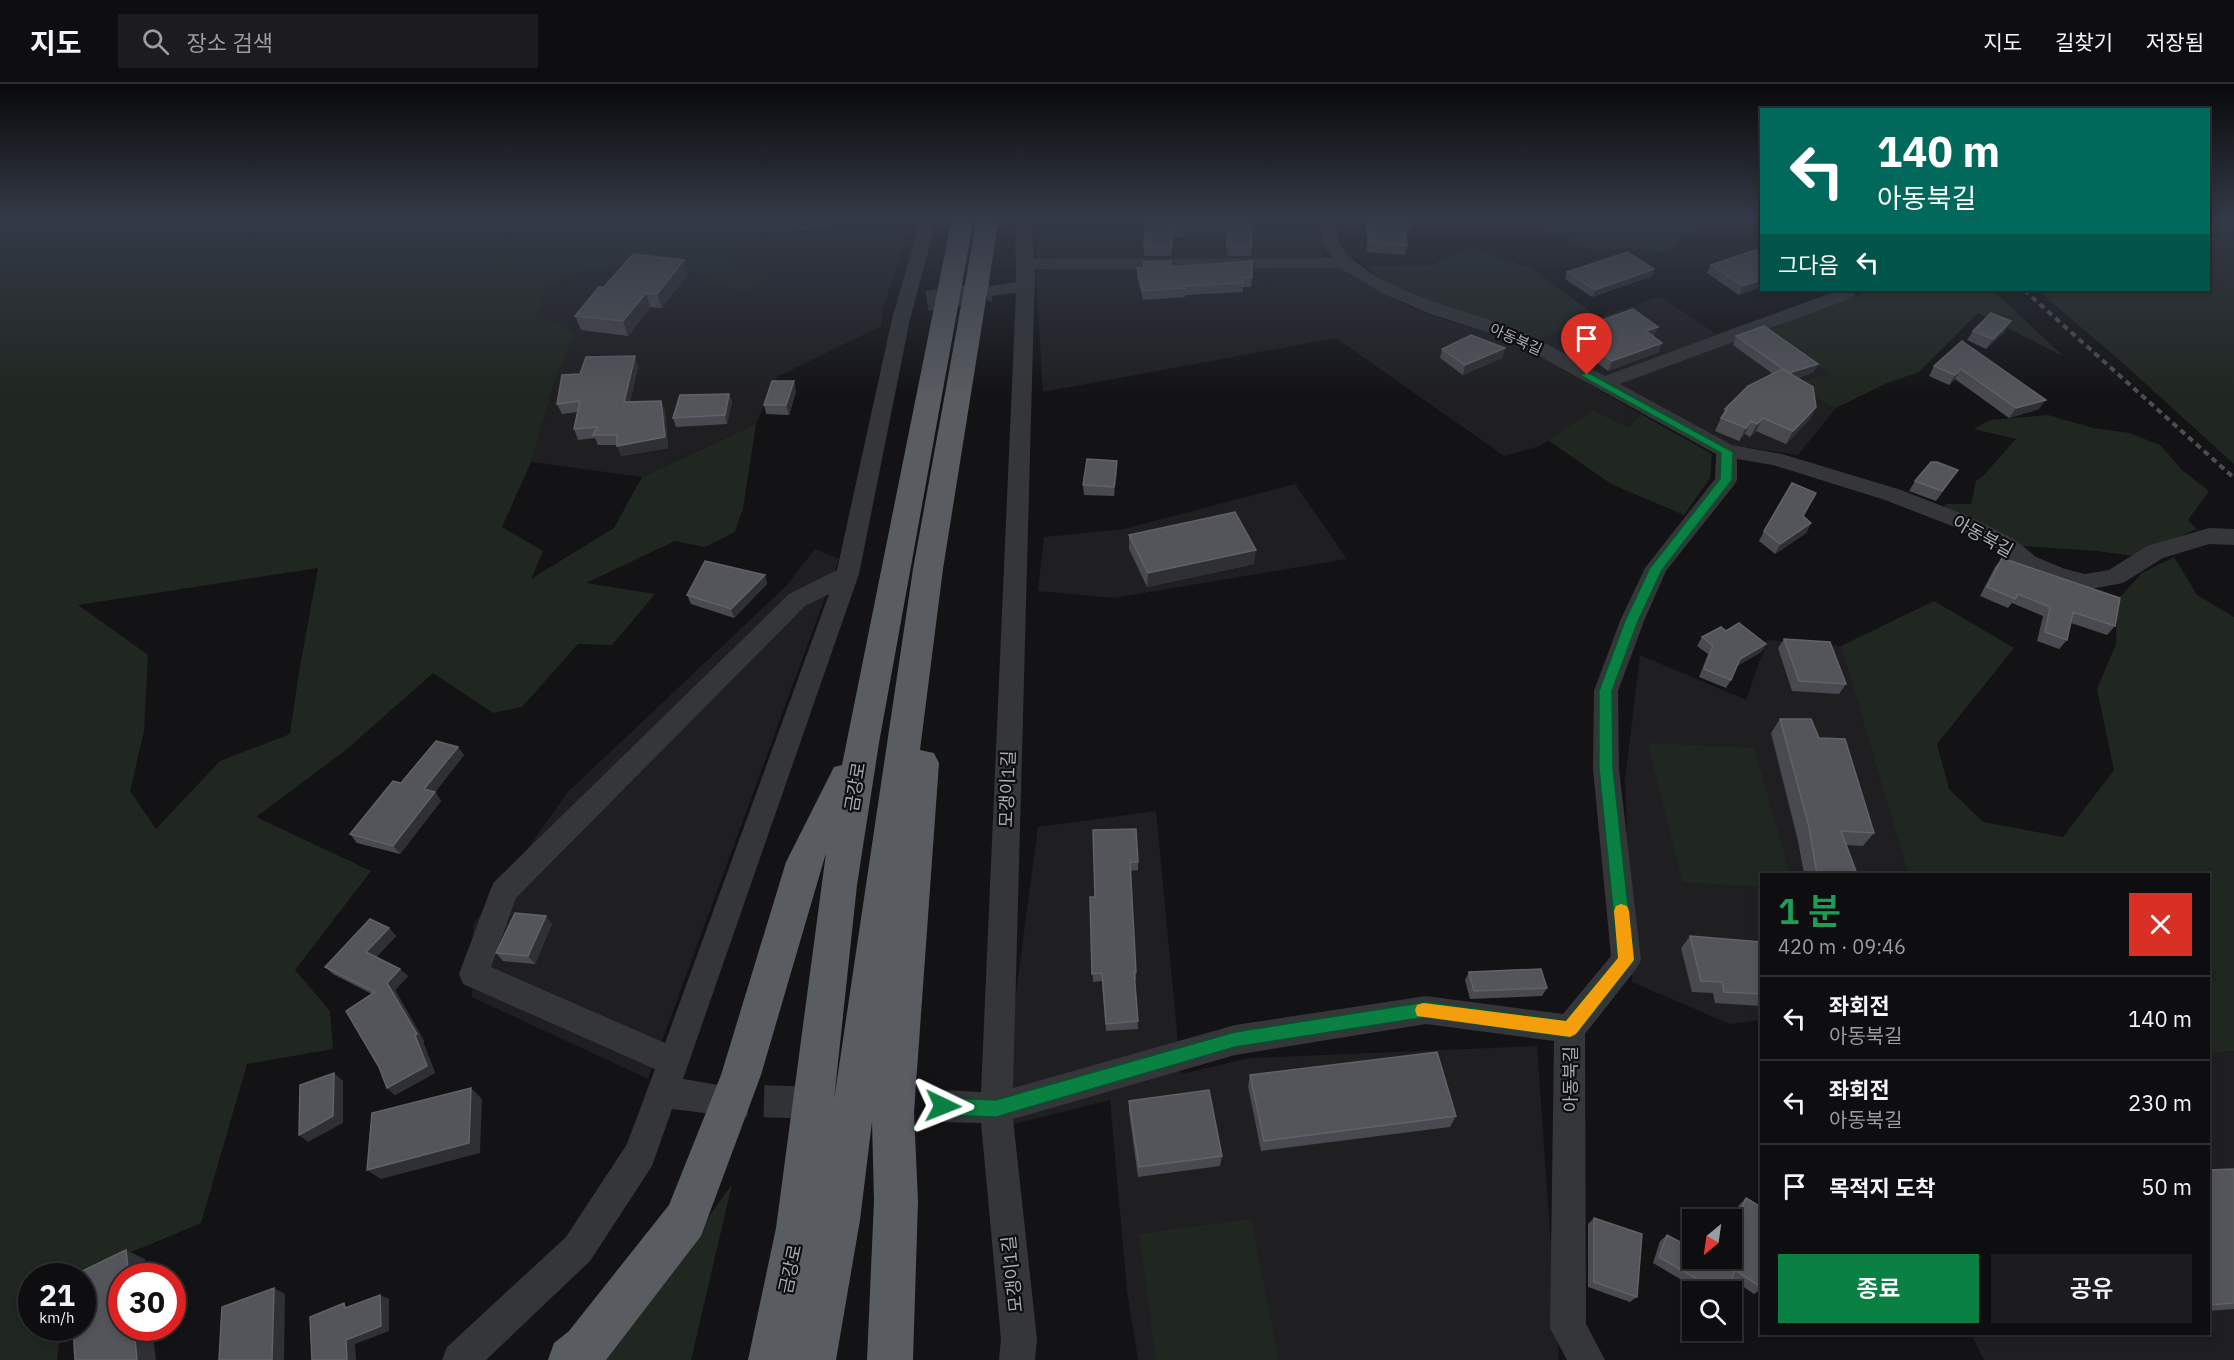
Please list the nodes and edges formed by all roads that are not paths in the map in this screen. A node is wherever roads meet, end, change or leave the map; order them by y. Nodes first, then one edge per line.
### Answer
1 (919, 278) edge
2 (952, 278) edge
3 (978, 278) edge
4 (1021, 278) edge
5 (1025, 278) edge
6 (1369, 278) edge
7 (991, 291) tunnel mouth
8 (1842, 291) edge
9 (1603, 384) junction
10 (1727, 452) junction
11 (2234, 537) edge
12 (928, 569) junction
13 (848, 574) junction
14 (862, 743) junction
15 (1570, 1029) junction
16 (674, 1062) junction
17 (663, 1092) junction
18 (713, 1100) tunnel mouth
19 (943, 1106) tunnel mouth
20 (996, 1108) junction
21 (460, 1360) edge
22 (571, 1360) edge
23 (771, 1360) edge
24 (813, 1360) edge
25 (890, 1360) edge
26 (1017, 1360) edge
27 (1587, 1360) edge

1 - 13 street
2 - 14 highway, 금강로
3 - 12 highway
4 - 7 street
5 - 20 street, 모갱이1길
6 - 9 street, 아동북길
8 - 9 street
9 - 10 street, 아동북길
10 - 11 street, 아동북길
10 - 15 street, 아동북길
12 - 24 highway
12 - 25 highway
13 - 16 street
13 - 16 street
14 - 22 highway
14 - 23 highway, 금강로
15 - 20 street
15 - 27 street, 아동북길
16 - 17 street
17 - 18 street
17 - 21 street
19 - 20 street
20 - 26 street, 모갱이1길

